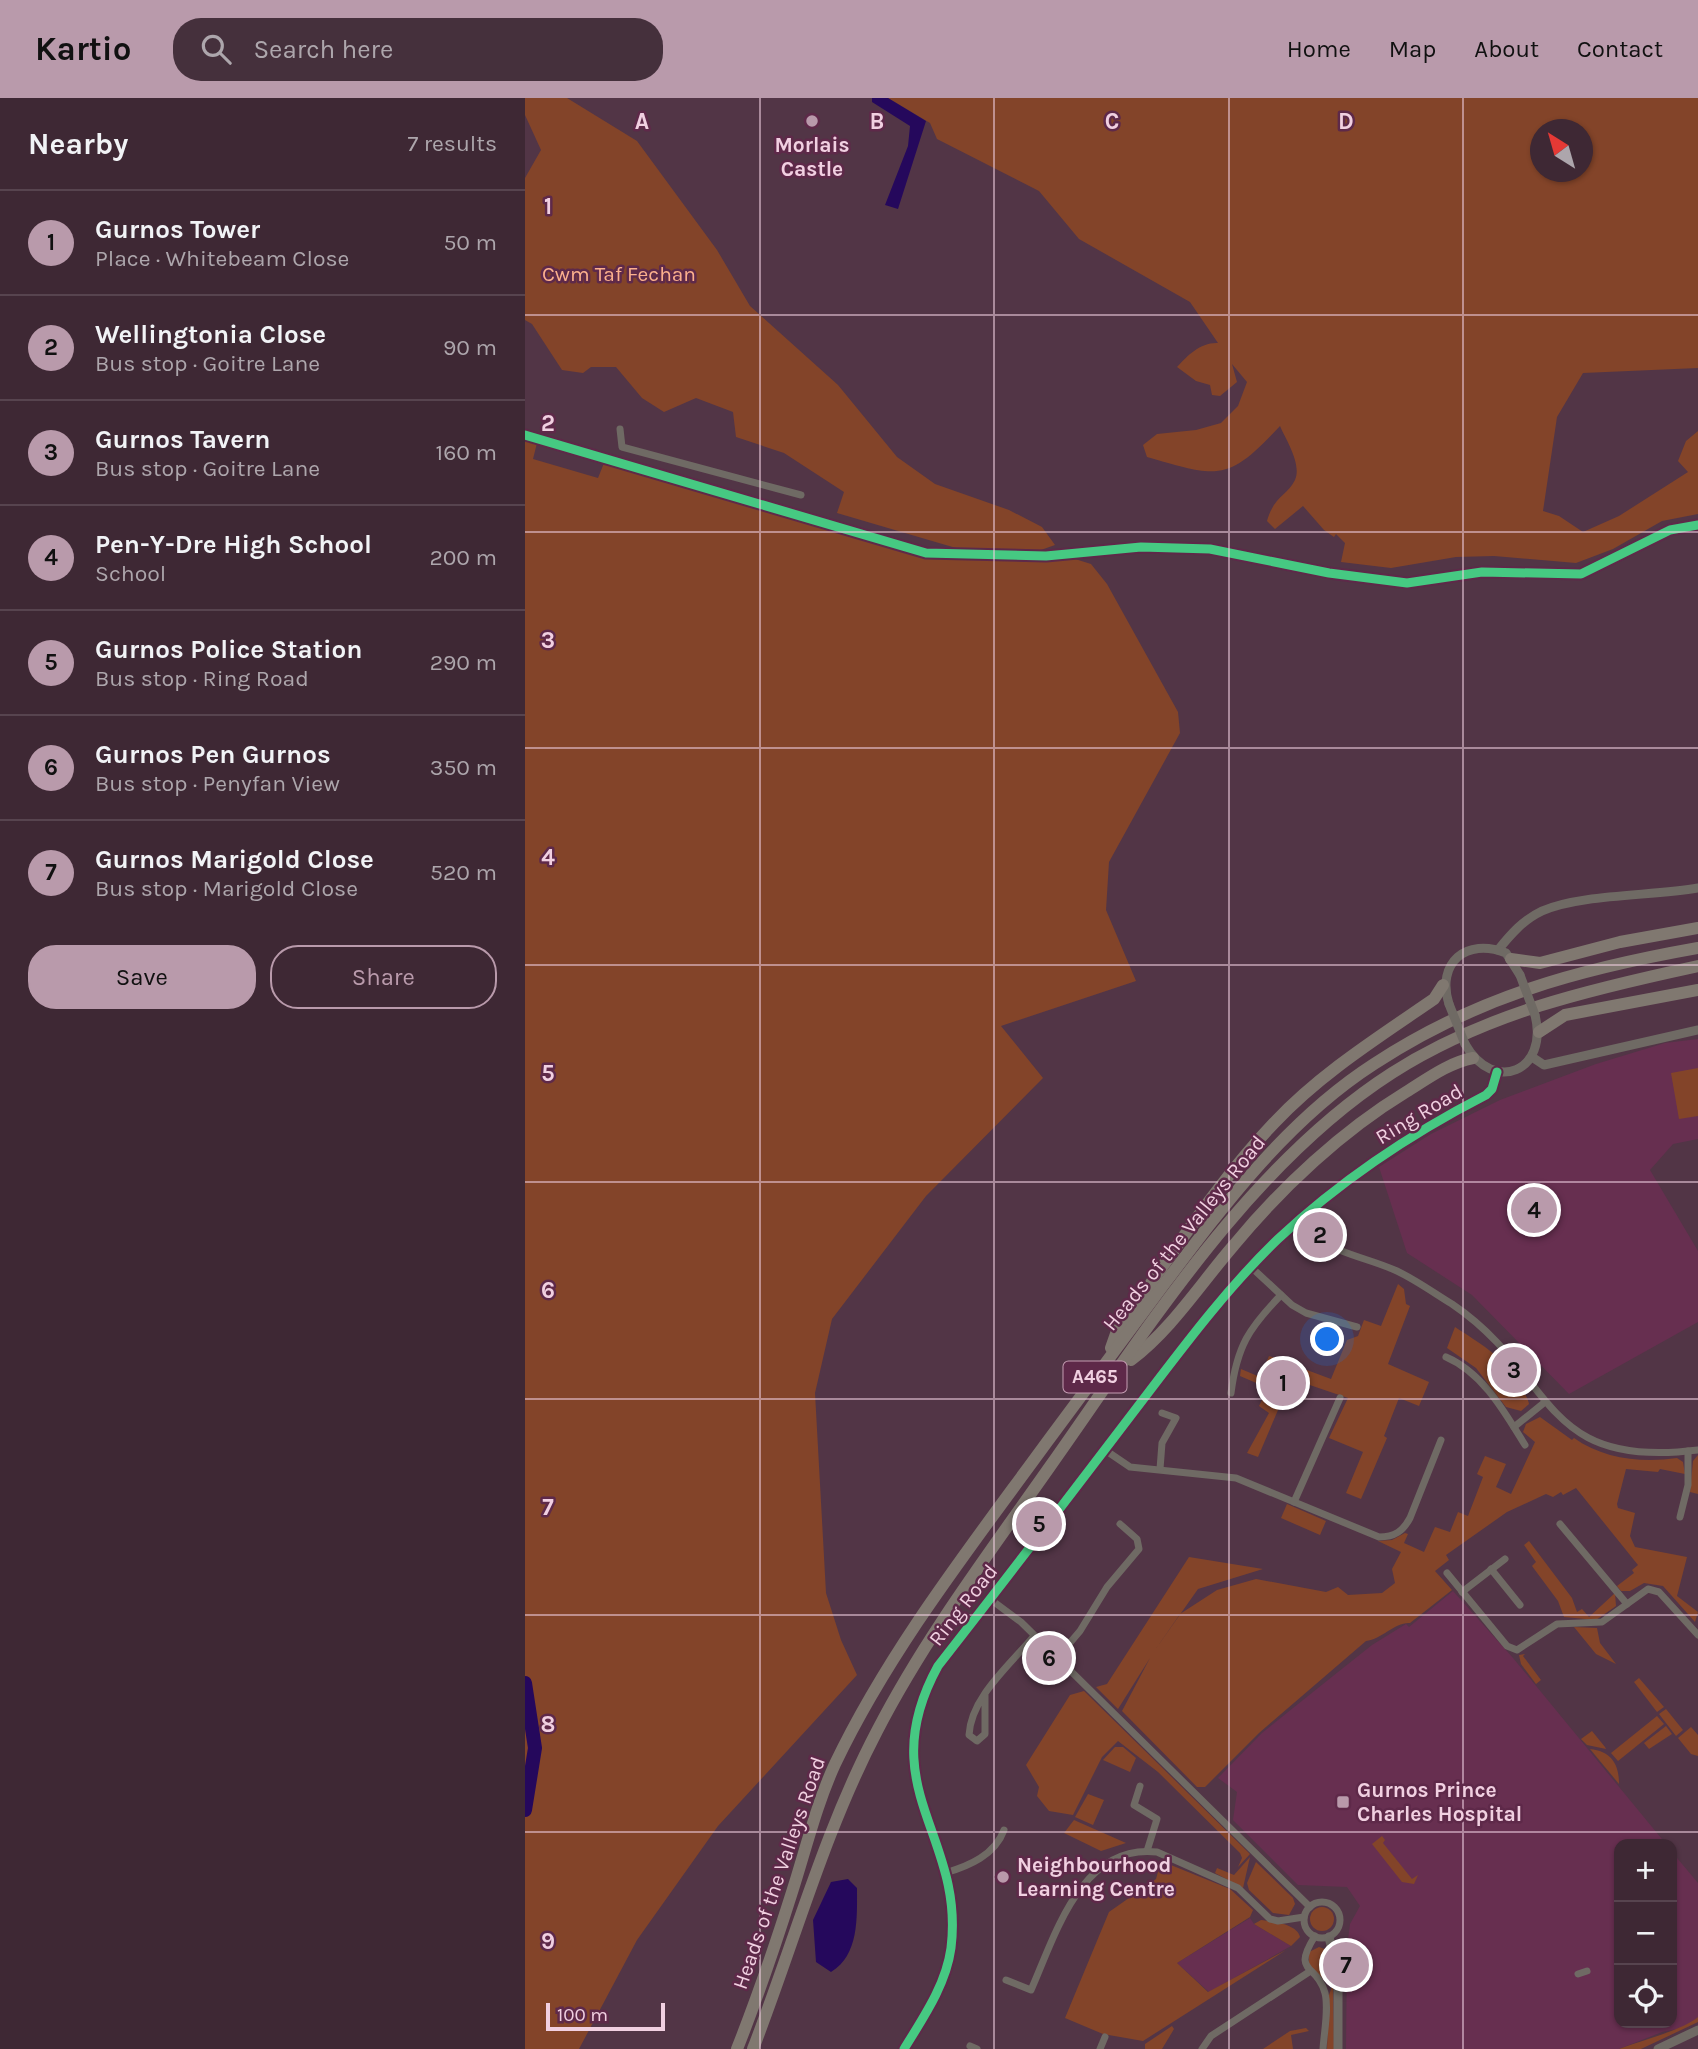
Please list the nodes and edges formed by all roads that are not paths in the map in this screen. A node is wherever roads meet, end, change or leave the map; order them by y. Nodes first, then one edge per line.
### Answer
1 (620, 429) dead end
2 (525, 435) edge
3 (704, 471) junction
4 (700, 487) junction
5 (801, 495) dead end
6 (1698, 525) edge
7 (1698, 888) edge
8 (1698, 928) edge
9 (1698, 948) edge
10 (1498, 950) junction
11 (1511, 959) junction
12 (1698, 966) edge
13 (1443, 985) junction
14 (1698, 990) edge
15 (1698, 1030) edge
16 (1539, 1032) junction
17 (1532, 1057) junction
18 (1472, 1058) junction
19 (1497, 1072) junction
20 (1298, 1221) junction
21 (1251, 1267) junction
22 (1281, 1295) junction
23 (1357, 1327) dead end
24 (1446, 1357) dead end
25 (1106, 1362) junction
26 (1118, 1370) junction
27 (1231, 1392) dead end
28 (1340, 1398) dead end
29 (1545, 1402) junction
30 (1162, 1413) dead end
31 (1514, 1427) junction
32 (1441, 1440) dead end
33 (1525, 1445) dead end
34 (1105, 1450) junction
35 (1698, 1450) edge
36 (1688, 1451) junction
37 (1160, 1469) junction
38 (1294, 1502) junction
39 (1680, 1517) dead end
40 (1120, 1524) dead end
41 (1560, 1524) dead end
42 (1505, 1559) dead end
43 (1491, 1569) junction
44 (1447, 1573) dead end
45 (1462, 1592) junction
46 (991, 1599) junction
47 (1627, 1604) junction
48 (1520, 1605) dead end
49 (1698, 1635) edge
50 (1034, 1636) junction
51 (1057, 1658) junction
52 (985, 1695) junction
53 (1140, 1786) dead end
54 (1004, 1830) dead end
55 (1147, 1851) junction
56 (945, 1873) junction
57 (1310, 1907) junction
58 (1304, 1917) junction
59 (1315, 1936) junction
60 (1329, 1937) junction
61 (1587, 1971) dead end
62 (1309, 1972) junction
63 (1579, 1974) dead end
64 (1006, 1980) dead end
65 (1698, 2030) edge
66 (1105, 2037) dead end
67 (737, 2049) edge
68 (753, 2049) edge
69 (904, 2049) edge
70 (1100, 2049) edge
71 (1202, 2049) edge
72 (1323, 2049) edge
73 (1338, 2049) edge
74 (1658, 2049) edge

1 - 3 street
2 - 4 street
3 - 4 street
3 - 5 street
4 - 6 street
7 - 10 street
8 - 11 highway
9 - 25 highway, Heads of the Valleys Road / A465
10 - 11 street
10 - 13 street
11 - 16 street, bridge
12 - 26 highway, Heads of the Valleys Road / A465
13 - 18 street, bridge
13 - 25 highway
14 - 16 highway
15 - 17 street
16 - 17 street
17 - 19 street
18 - 19 street
18 - 26 highway
19 - 20 street, Ring Road
20 - 21 street, Ring Road
20 - 29 street
21 - 22 street
21 - 34 street, Ring Road
22 - 23 street
22 - 27 street
24 - 31 street
25 - 67 highway, Heads of the Valleys Road / A465
26 - 68 highway, Heads of the Valleys Road / A465
28 - 38 street
29 - 31 street
29 - 36 street
30 - 37 street
31 - 33 street
32 - 38 street
34 - 37 street
34 - 46 street, Ring Road
35 - 36 street
36 - 39 street
37 - 38 street
40 - 51 street
41 - 47 street
42 - 43 street
43 - 45 street
43 - 48 street
44 - 45 street
45 - 47 street
46 - 50 street
46 - 56 street, Ring Road
47 - 49 street
50 - 51 street
50 - 52 street
51 - 57 street
52 - 52 street
53 - 55 street
54 - 56 street
55 - 58 street
55 - 64 street
56 - 69 street, Ring Road
57 - 58 street
57 - 60 street
58 - 59 street
59 - 60 street
59 - 62 street
60 - 73 street
61 - 63 street
62 - 71 street
62 - 72 street
65 - 74 street
66 - 70 street

